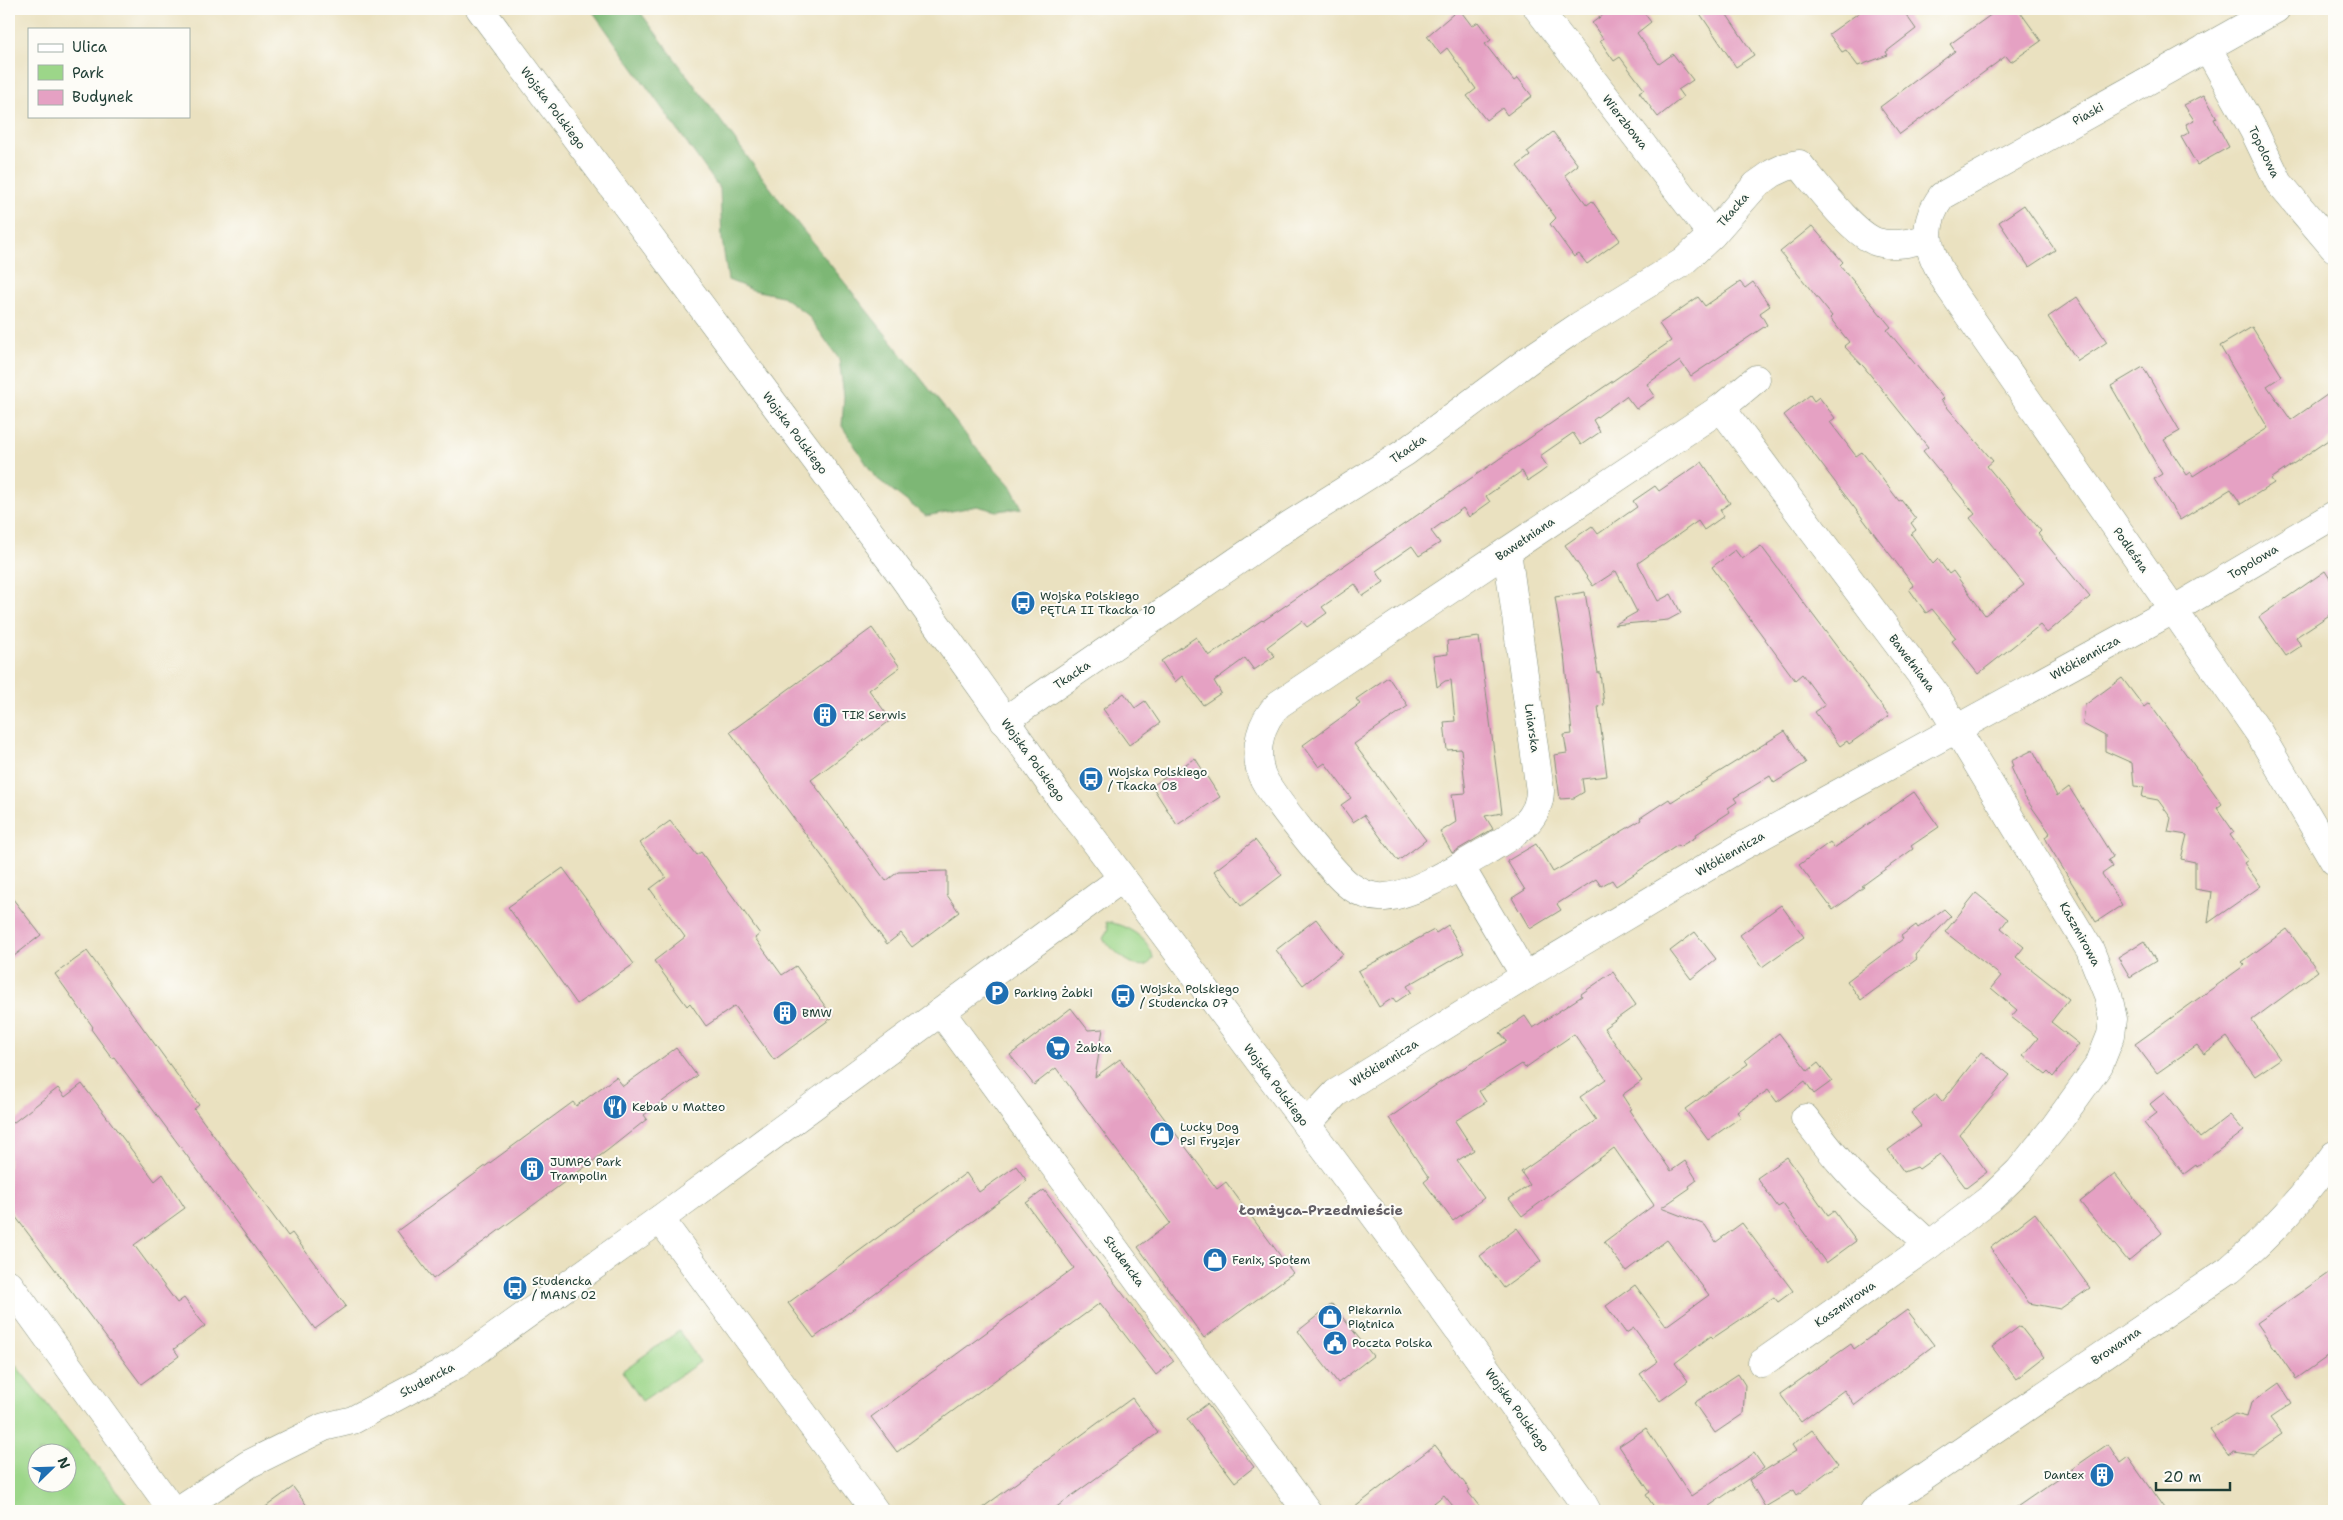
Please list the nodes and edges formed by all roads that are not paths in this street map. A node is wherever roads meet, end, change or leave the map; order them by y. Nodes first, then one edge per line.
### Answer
1 (480, 9) edge
2 (1538, 9) edge
3 (2276, 9) edge
4 (2207, 47) junction
5 (1712, 235) junction
6 (1927, 239) junction
7 (2334, 248) edge
8 (1756, 379) dead end
9 (1721, 408) junction
10 (2334, 515) edge
11 (1507, 551) junction
12 (2172, 610) junction
13 (1004, 721) junction
14 (1957, 728) junction
15 (2334, 862) edge
16 (1460, 866) junction
17 (1121, 879) junction
18 (1525, 976) junction
19 (941, 1012) junction
20 (1805, 1118) dead end
21 (1306, 1125) junction
22 (2334, 1155) edge
23 (660, 1219) junction
24 (1929, 1245) junction
25 (9, 1284) edge
26 (1762, 1363) dead end
27 (175, 1511) edge
28 (875, 1511) edge
29 (1307, 1511) edge
30 (1587, 1511) edge
31 (1874, 1511) edge

1 - 13 street, Wojska Polskiego
2 - 5 street, Wierzbowa
3 - 4 street, Piaski
4 - 6 street, Piaski
4 - 7 street, Topolowa
5 - 6 street, Tkacka
5 - 13 street, Tkacka
6 - 12 street, Podleśna
8 - 9 street
9 - 11 street, Bawełniana
9 - 14 street, Bawełniana
10 - 12 street, Topolowa
11 - 16 street, Lniarska
11 - 16 street, Bawełniana
12 - 14 street, Włókiennicza
12 - 15 street, Podleśna
13 - 17 street, Wojska Polskiego
14 - 18 street, Włókiennicza
14 - 24 street, Kaszmirowa
16 - 18 street
17 - 19 street, Studencka
17 - 21 street, Wojska Polskiego
18 - 21 street, Włókiennicza
19 - 23 street, Studencka
19 - 29 street, Studencka
20 - 24 street
21 - 30 street, Wojska Polskiego
22 - 31 street, Browarna
23 - 27 street, Studencka
23 - 28 street
24 - 26 street, Kaszmirowa
25 - 27 street, Studencka

